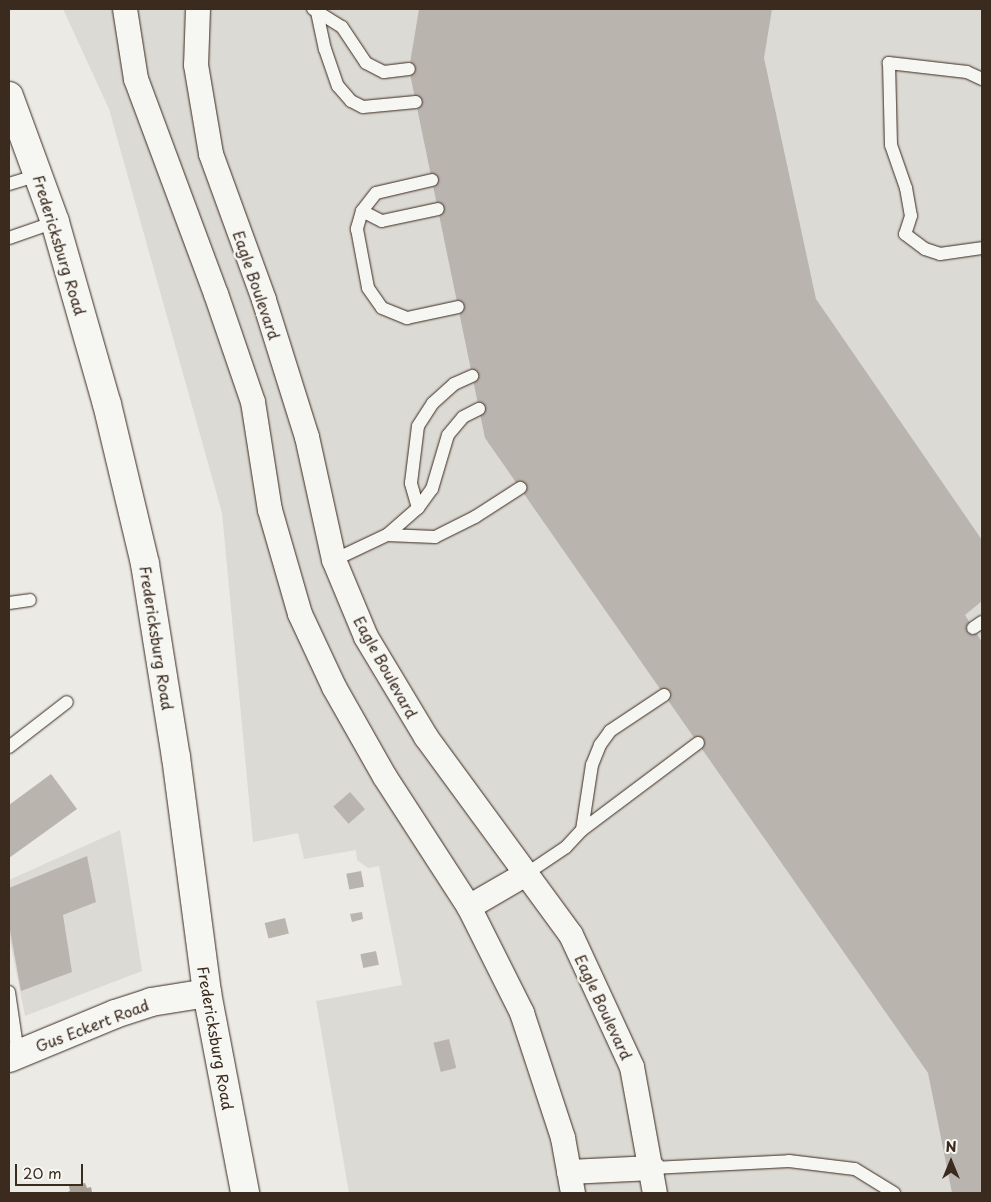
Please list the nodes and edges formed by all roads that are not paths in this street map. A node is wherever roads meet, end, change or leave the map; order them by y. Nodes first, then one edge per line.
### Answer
1 (125, 9) edge
2 (198, 9) edge
3 (315, 10) edge
4 (409, 69) dead end
5 (982, 79) edge
6 (9, 96) edge
7 (416, 102) dead end
8 (38, 175) junction
9 (432, 180) dead end
10 (9, 184) edge
11 (438, 209) dead end
12 (362, 211) junction
13 (54, 222) junction
14 (9, 238) edge
15 (982, 248) edge
16 (458, 307) dead end
17 (472, 376) dead end
18 (479, 409) dead end
19 (520, 488) dead end
20 (418, 508) junction
21 (387, 535) junction
22 (334, 560) junction
23 (30, 600) dead end
24 (9, 603) edge
25 (664, 695) dead end
26 (67, 702) dead end
27 (698, 744) dead end
28 (9, 747) edge
29 (582, 830) junction
30 (526, 874) junction
31 (469, 908) junction
32 (9, 992) edge
33 (207, 992) junction
34 (13, 1056) edge
35 (653, 1168) junction
36 (571, 1183) edge
37 (245, 1193) edge
38 (655, 1193) edge
39 (894, 1193) edge

1 - 31 street
2 - 22 street, Eagle Boulevard
3 - 4 lane
3 - 7 lane
5 - 15 lane
6 - 8 main road, Fredericksburg Road
8 - 10 lane
8 - 13 main road, Fredericksburg Road
9 - 12 lane
11 - 12 lane
12 - 16 lane
13 - 14 lane
13 - 33 main road, Fredericksburg Road
17 - 20 lane
18 - 20 lane
19 - 21 lane
20 - 21 lane
21 - 22 lane
22 - 30 street, Eagle Boulevard
23 - 24 lane
25 - 29 lane
26 - 28 lane
27 - 29 lane
29 - 30 lane
30 - 31 street
30 - 35 street, Eagle Boulevard
31 - 36 street
32 - 34 lane
33 - 34 main road, Gus Eckert Road
33 - 37 main road, Fredericksburg Road
35 - 36 street
35 - 38 street, Eagle Boulevard
35 - 39 lane

